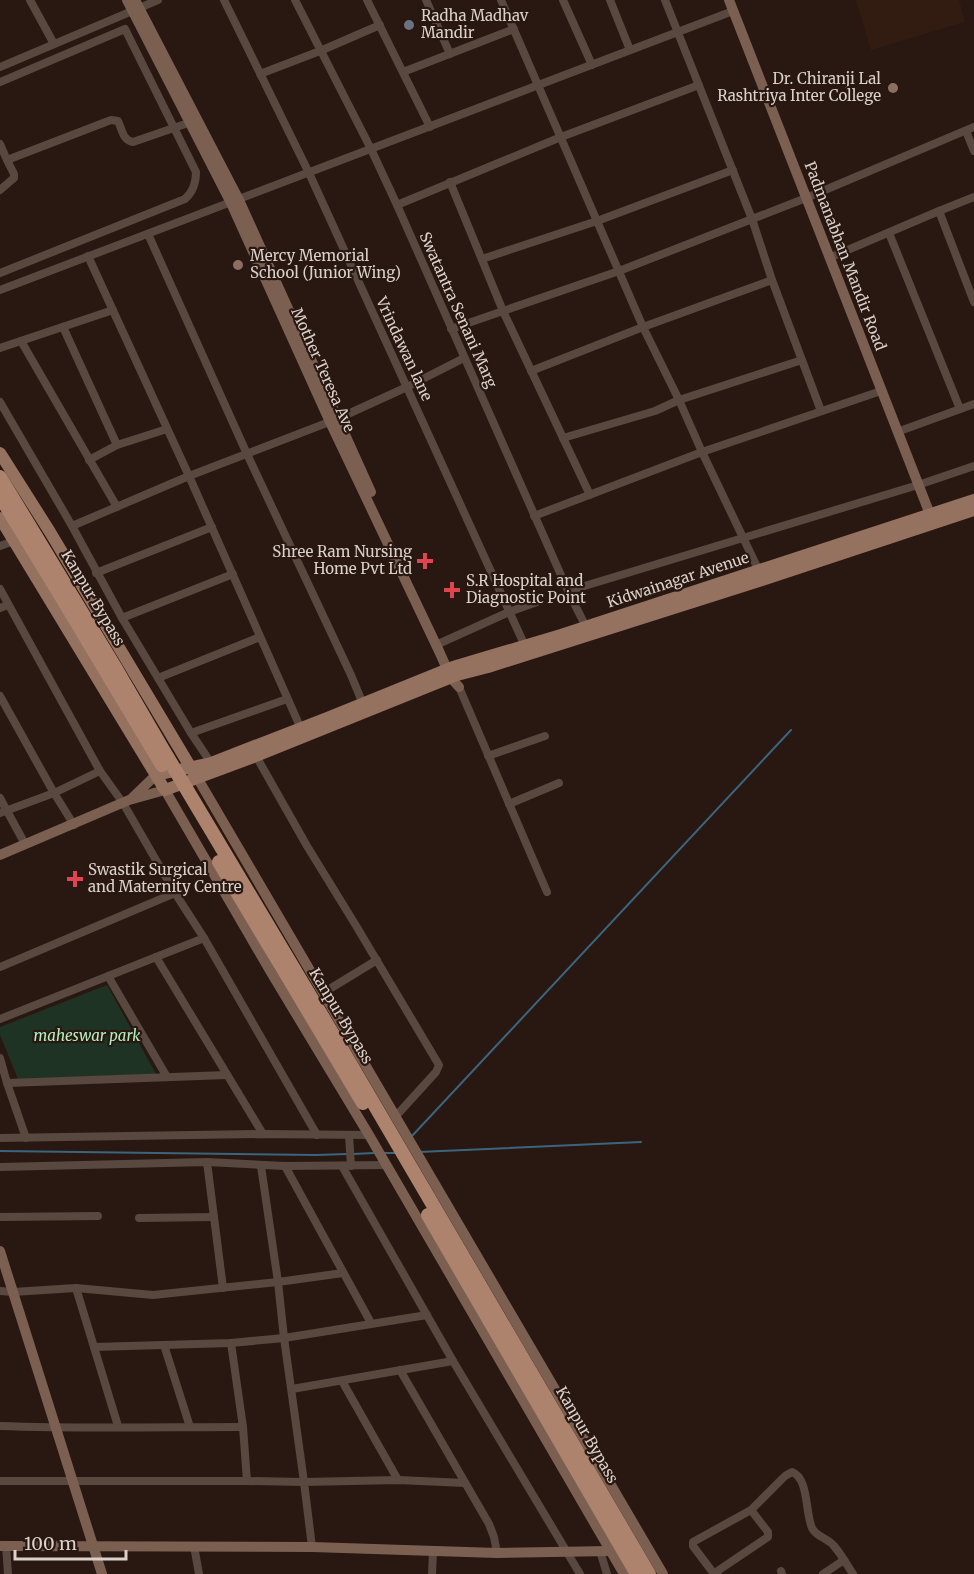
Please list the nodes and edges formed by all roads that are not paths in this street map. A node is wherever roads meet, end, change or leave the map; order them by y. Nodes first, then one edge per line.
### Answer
1 (30, 0) edge
2 (127, 0) edge
3 (158, 0) edge
4 (224, 0) edge
5 (295, 0) edge
6 (368, 0) edge
7 (426, 0) edge
8 (501, 0) edge
9 (563, 0) edge
10 (610, 0) edge
11 (665, 0) edge
12 (729, 0) edge
13 (136, 6) edge
14 (733, 11) junction
15 (380, 25) junction
16 (514, 29) junction
17 (678, 32) junction
18 (54, 44) junction
19 (630, 50) junction
20 (320, 51) junction
21 (450, 54) junction
22 (592, 66) junction
23 (0, 67) edge
24 (403, 72) junction
25 (260, 74) junction
26 (0, 82) edge
27 (538, 85) junction
28 (699, 85) junction
29 (193, 121) junction
30 (430, 127) junction
31 (974, 127) edge
32 (175, 129) junction
33 (966, 131) junction
34 (561, 137) junction
35 (0, 144) edge
36 (371, 149) junction
37 (974, 151) edge
38 (7, 160) junction
39 (733, 170) junction
40 (309, 173) junction
41 (450, 182) junction
42 (0, 190) edge
43 (974, 197) edge
44 (806, 198) junction
45 (235, 201) junction
46 (397, 205) junction
47 (939, 212) junction
48 (752, 219) junction
49 (597, 221) junction
50 (889, 233) junction
51 (148, 234) junction
52 (88, 256) junction
53 (829, 258) junction
54 (482, 259) junction
55 (619, 271) junction
56 (0, 273) edge
57 (772, 280) junction
58 (0, 290) edge
59 (974, 302) edge
60 (113, 310) junction
61 (503, 311) junction
62 (63, 327) junction
63 (643, 327) junction
64 (451, 329) junction
65 (21, 341) junction
66 (0, 348) edge
67 (464, 358) junction
68 (802, 360) junction
69 (531, 371) junction
70 (407, 387) junction
71 (881, 391) junction
72 (679, 400) junction
73 (0, 402) edge
74 (974, 404) edge
75 (960, 409) junction
76 (821, 411) junction
77 (333, 421) junction
78 (167, 429) junction
79 (897, 432) junction
80 (564, 438) junction
81 (117, 445) junction
82 (702, 452) junction
83 (0, 453) edge
84 (247, 454) junction
85 (89, 460) junction
86 (974, 466) edge
87 (189, 476) junction
88 (0, 477) edge
89 (918, 485) junction
90 (590, 495) junction
91 (0, 496) edge
92 (974, 500) edge
93 (117, 507) junction
94 (974, 510) edge
95 (534, 516) junction
96 (0, 518) edge
97 (932, 519) junction
98 (72, 526) junction
99 (212, 527) junction
100 (743, 538) junction
101 (14, 541) junction
102 (0, 546) edge
103 (96, 573) junction
104 (233, 574) junction
105 (760, 575) junction
106 (0, 589) edge
107 (568, 591) junction
108 (537, 602) dead end
109 (8, 604) junction
110 (0, 608) edge
111 (509, 612) junction
112 (122, 618) junction
113 (588, 630) junction
114 (260, 637) junction
115 (439, 644) junction
116 (525, 646) junction
117 (453, 675) junction
118 (158, 678) junction
119 (0, 696) edge
120 (287, 699) junction
121 (363, 704) junction
122 (191, 733) junction
123 (303, 733) junction
124 (545, 736) dead end
125 (256, 756) junction
126 (488, 756) junction
127 (211, 763) junction
128 (100, 771) junction
129 (195, 773) junction
130 (156, 775) junction
131 (559, 783) dead end
132 (165, 790) junction
133 (54, 793) junction
134 (0, 798) edge
135 (126, 802) junction
136 (509, 804) junction
137 (4, 812) edge
138 (74, 825) junction
139 (25, 844) junction
140 (0, 855) edge
141 (547, 892) dead end
142 (175, 893) junction
143 (204, 938) junction
144 (156, 957) junction
145 (377, 960) junction
146 (0, 967) edge
147 (108, 976) junction
148 (323, 993) junction
149 (0, 1019) edge
150 (0, 1058) edge
151 (227, 1075) junction
152 (166, 1077) junction
153 (7, 1083) junction
154 (396, 1116) junction
155 (263, 1134) junction
156 (317, 1135) junction
157 (0, 1138) edge
158 (26, 1138) junction
159 (371, 1138) junction
160 (349, 1139) junction
161 (207, 1162) junction
162 (384, 1162) junction
163 (261, 1166) junction
164 (285, 1166) junction
165 (347, 1166) junction
166 (0, 1167) edge
167 (98, 1216) dead end
168 (0, 1217) edge
169 (214, 1217) junction
170 (139, 1218) dead end
171 (0, 1251) edge
172 (343, 1273) junction
173 (278, 1282) junction
174 (76, 1288) junction
175 (222, 1288) junction
176 (0, 1292) edge
177 (13, 1292) junction
178 (427, 1316) junction
179 (370, 1323) junction
180 (284, 1338) junction
181 (231, 1343) junction
182 (164, 1345) junction
183 (94, 1347) junction
184 (453, 1361) junction
185 (400, 1370) junction
186 (342, 1381) junction
187 (292, 1389) junction
188 (0, 1426) edge
189 (118, 1426) junction
190 (190, 1427) junction
191 (243, 1427) junction
192 (56, 1428) junction
193 (398, 1480) junction
194 (0, 1481) edge
195 (247, 1481) junction
196 (73, 1482) junction
197 (304, 1482) junction
198 (465, 1483) junction
199 (751, 1510) junction
200 (3, 1546) edge
201 (94, 1546) junction
202 (194, 1546) junction
203 (312, 1547) junction
204 (605, 1551) junction
205 (433, 1552) junction
206 (567, 1552) junction
207 (497, 1553) junction
208 (844, 1560) junction
209 (8, 1574) edge
210 (102, 1574) edge
211 (199, 1574) edge
212 (432, 1574) edge
213 (580, 1574) edge
214 (607, 1574) edge
215 (624, 1574) edge
216 (637, 1574) edge
217 (649, 1574) edge
218 (663, 1574) edge
219 (715, 1574) edge
220 (823, 1574) edge
221 (853, 1574) edge

1 - 18 street
2 - 13 street
3 - 13 street
4 - 25 street, Vrindawan lane
5 - 20 street, Swatantra Senani Marg
6 - 15 street
7 - 21 street
8 - 16 street
9 - 22 street
10 - 19 street
11 - 17 street
12 - 14 street, Padmanabhan Mandir Road
13 - 18 street
13 - 29 street
14 - 17 street
14 - 44 street, Padmanabhan Mandir Road
15 - 20 street
15 - 24 street
16 - 21 street
16 - 27 street
17 - 19 street
17 - 28 street
18 - 23 street
19 - 22 street
20 - 25 street
20 - 36 street, Swatantra Senani Marg
21 - 24 street
22 - 27 street
24 - 30 street
25 - 40 street, Vrindawan lane
26 - 32 street
27 - 30 street
27 - 34 street
28 - 34 street
28 - 39 street
29 - 32 street
29 - 45 street
30 - 36 street
31 - 33 street
32 - 38 street
32 - 56 street
33 - 37 street
33 - 44 street
34 - 41 street
34 - 49 street
35 - 38 street
36 - 40 street
36 - 46 street, Swatantra Senani Marg
38 - 42 street
39 - 48 street
39 - 49 street
40 - 45 street
40 - 70 street, Vrindawan lane
41 - 46 street
41 - 54 street
43 - 47 street
44 - 48 street
44 - 53 street, Padmanabhan Mandir Road
45 - 51 street
45 - 77 street
46 - 64 street, Swatantra Senani Marg
47 - 50 street
47 - 59 street
48 - 55 street
48 - 57 street
49 - 54 street
49 - 55 street
50 - 53 street
50 - 75 street
51 - 52 street
51 - 84 street
52 - 58 street
52 - 60 street
53 - 71 street, Padmanabhan Mandir Road
54 - 61 street
55 - 61 street
55 - 63 street
57 - 63 street
57 - 68 street
60 - 62 street
60 - 78 street
61 - 64 street
61 - 69 street
62 - 65 street
62 - 81 street
63 - 69 street
63 - 72 street
64 - 67 street, Swatantra Senani Marg
65 - 66 street
65 - 85 street
67 - 70 street
67 - 95 street, Swatantra Senani Marg
68 - 72 street
68 - 76 street
69 - 80 street
70 - 77 street
70 - 111 street, Vrindawan lane
71 - 76 street
71 - 79 street, Padmanabhan Mandir Road
72 - 80 street
72 - 82 street
73 - 98 street
74 - 75 street
75 - 79 street
76 - 82 street
77 - 84 street
77 - 115 street
78 - 81 street
78 - 87 street
79 - 89 street, Padmanabhan Mandir Road
80 - 90 street
81 - 85 street
82 - 90 street
82 - 100 street
83 - 129 main road
84 - 87 street
84 - 121 street
85 - 93 street
86 - 89 street
87 - 93 street
87 - 99 street
88 - 217 highway, Kanpur Bypass
89 - 97 street, Padmanabhan Mandir Road
89 - 100 street
90 - 95 street
91 - 216 highway, Kanpur Bypass
92 - 97 main road, Kidwainagar Avenue
93 - 98 street
94 - 97 main road, Kidwainagar Avenue
95 - 107 street, Swatantra Senani Marg
96 - 101 main road
97 - 105 main road, Kidwainagar Avenue
98 - 103 street
99 - 103 street
99 - 104 street
100 - 105 street
100 - 107 street
101 - 102 street
101 - 130 main road
103 - 112 street
104 - 112 street
104 - 114 street
105 - 113 main road, Kidwainagar Avenue
106 - 109 street
107 - 113 street, Swatantra Senani Marg
108 - 111 street
109 - 110 street
109 - 128 street
111 - 115 street
111 - 116 street, Vrindawan lane
112 - 118 street
113 - 116 main road, Kidwainagar Avenue
113 - 117 main road, Kidwainagar Avenue
114 - 118 street
114 - 120 street
115 - 117 street
116 - 117 main road, Kidwainagar Avenue
117 - 121 main road, Kidwainagar Avenue
117 - 123 main road, Kidwainagar Avenue
117 - 126 street
118 - 122 street
119 - 133 street
120 - 122 street
120 - 123 street
121 - 123 main road, Kidwainagar Avenue
122 - 127 street
123 - 125 main road, Kidwainagar Avenue
123 - 127 main road, Kidwainagar Avenue
124 - 126 street
125 - 129 main road, Kidwainagar Avenue
125 - 145 street
126 - 136 street
127 - 129 main road, Kidwainagar Avenue
128 - 133 street
128 - 135 street
129 - 130 main road, Kidwainagar Avenue
129 - 132 main road, Kidwainagar Avenue
129 - 148 street
130 - 132 main road
130 - 135 street
131 - 136 street
132 - 135 street
132 - 159 street
133 - 137 street
133 - 138 street
134 - 137 street
135 - 138 street
135 - 142 street
136 - 141 street
137 - 139 street
138 - 139 street
139 - 140 street
142 - 143 street
142 - 146 street
143 - 144 street
143 - 156 street
144 - 147 street
144 - 151 street
145 - 148 street
145 - 154 street
147 - 149 street
147 - 152 street
148 - 154 street
150 - 153 street
151 - 152 street
151 - 155 street
152 - 153 street
153 - 158 street
154 - 218 street
155 - 156 street
155 - 158 street
156 - 160 street
157 - 158 street
159 - 160 street
159 - 162 street
160 - 165 street
161 - 163 street
161 - 166 street
161 - 169 street
162 - 165 street
162 - 204 street
163 - 164 street
163 - 173 street
164 - 165 street
164 - 172 street
165 - 178 street
167 - 168 street
169 - 170 street
169 - 175 street
171 - 177 street
172 - 173 street
172 - 179 street
173 - 175 street
173 - 180 street
174 - 175 street
174 - 177 street
174 - 183 street
176 - 177 street
177 - 192 street
178 - 179 street
178 - 184 street
179 - 180 street
180 - 181 street
180 - 187 street
181 - 182 street
181 - 191 street
182 - 183 street
182 - 190 street
183 - 189 street
184 - 185 street
184 - 206 street
185 - 186 street
185 - 198 street
186 - 187 street
186 - 193 street
187 - 197 street
188 - 192 street
189 - 190 street
189 - 192 street
190 - 191 street
191 - 195 street
192 - 196 street
193 - 197 street
193 - 198 street
194 - 196 street
195 - 196 street
195 - 197 street
196 - 201 street
197 - 203 street
198 - 207 street
199 - 208 street
199 - 219 street
199 - 219 street
200 - 201 street
200 - 209 street
201 - 202 street
201 - 210 street
202 - 203 street
202 - 211 street
203 - 205 street
204 - 206 street
204 - 214 street
204 - 215 street
205 - 207 street
205 - 212 street
206 - 207 street
206 - 213 street
208 - 220 street
208 - 221 street

